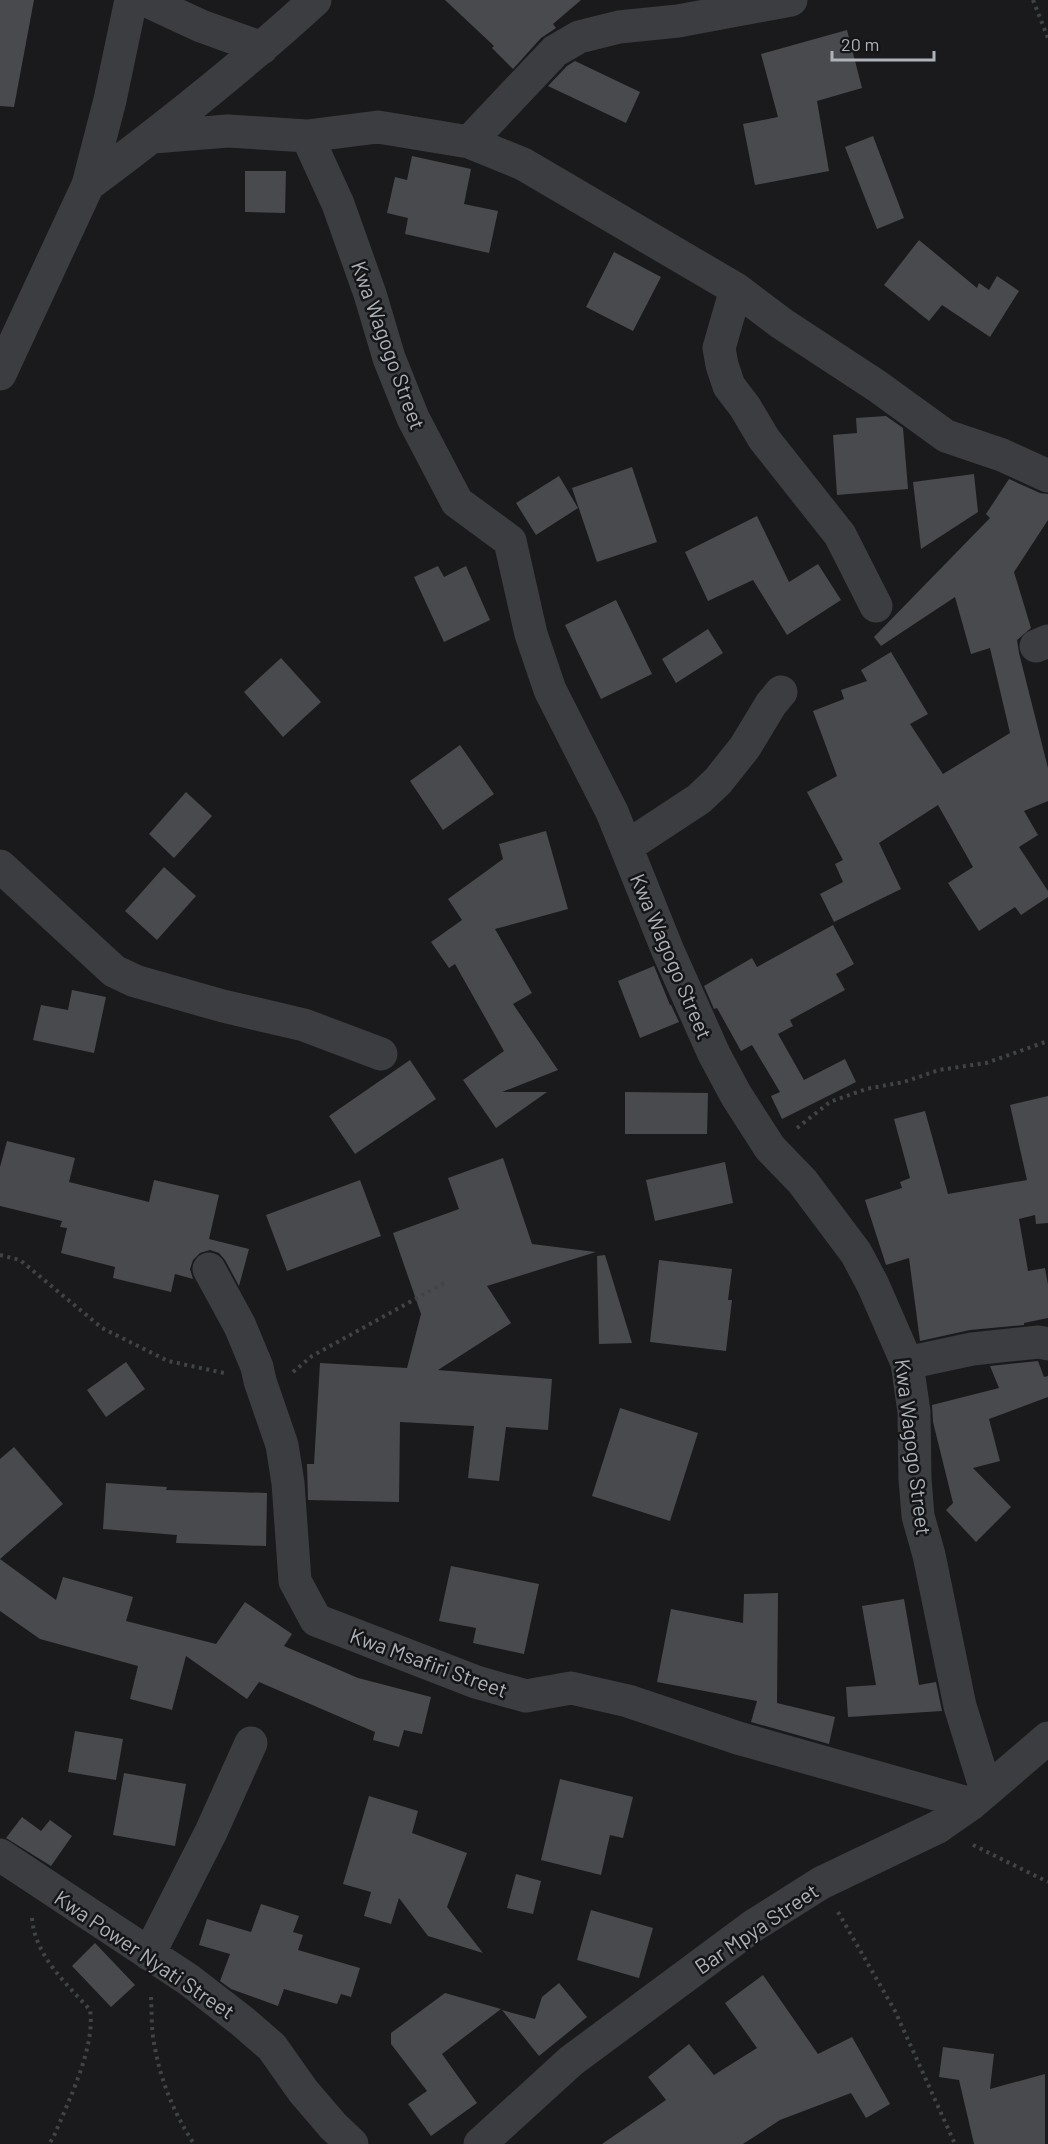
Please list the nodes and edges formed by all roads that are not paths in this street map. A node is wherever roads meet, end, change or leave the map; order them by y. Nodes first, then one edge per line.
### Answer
1 (131, 0) edge
2 (145, 0) edge
3 (315, 0) edge
4 (791, 0) edge
5 (262, 48) junction
6 (307, 136) junction
7 (153, 137) junction
8 (469, 142) junction
9 (88, 185) junction
10 (736, 289) junction
11 (0, 374) edge
12 (1048, 477) edge
13 (876, 606) dead end
14 (781, 692) dead end
15 (626, 847) junction
16 (0, 866) edge
17 (381, 1054) dead end
18 (209, 1269) dead end
19 (1048, 1344) edge
20 (907, 1362) junction
21 (1048, 1738) edge
22 (251, 1743) dead end
23 (979, 1797) junction
24 (0, 1855) edge
25 (149, 1954) junction
26 (352, 2144) edge
27 (480, 2144) edge

1 - 9 street
2 - 5 street
3 - 5 street
4 - 8 street
5 - 7 street
6 - 7 street
6 - 8 street
6 - 15 street, Kwa Wagogo Street
7 - 9 street
8 - 10 street
9 - 11 street
10 - 12 street
10 - 13 street
14 - 15 street
15 - 20 street, Kwa Wagogo Street
16 - 17 street
18 - 23 street, Kwa Msafiri Street
19 - 20 street
20 - 23 street, Kwa Wagogo Street
21 - 23 street, Bar Mpya Street
22 - 25 street
23 - 27 street, Bar Mpya Street
24 - 25 street, Kwa Power Nyati Street
25 - 26 street, Kwa Power Nyati Street

